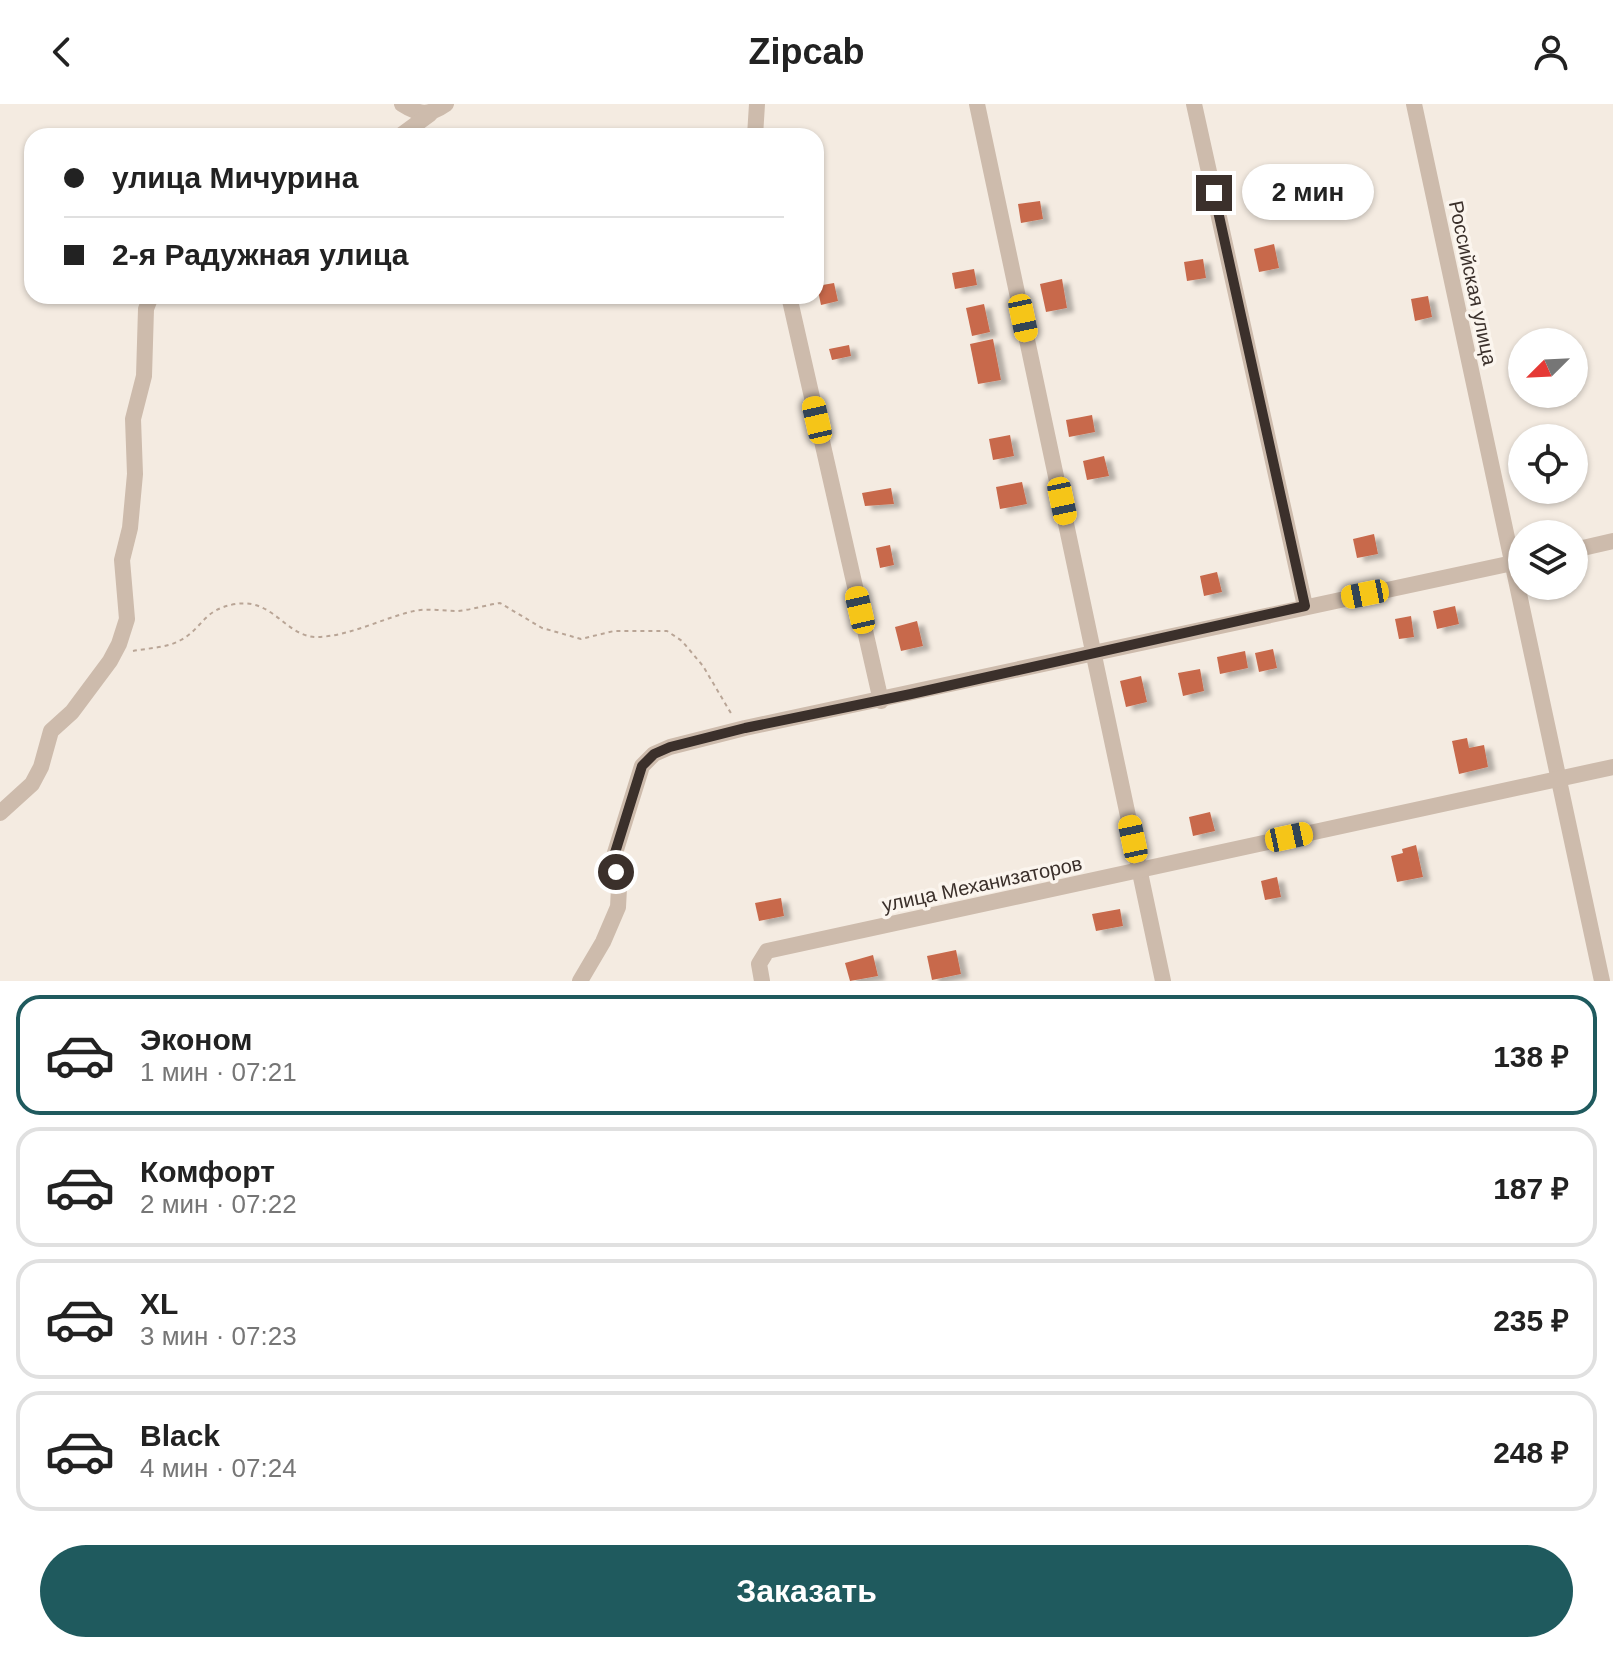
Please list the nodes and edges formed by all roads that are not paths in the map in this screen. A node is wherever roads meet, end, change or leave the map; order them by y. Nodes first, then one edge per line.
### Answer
1 (402, 104) edge
2 (446, 104) edge
3 (757, 104) edge
4 (977, 104) edge
5 (1194, 104) edge
6 (1414, 104) edge
7 (430, 114) junction
8 (411, 128) edge
9 (756, 128) edge
10 (148, 304) edge
11 (791, 304) edge
12 (1508, 522) edge
13 (1613, 541) edge
14 (1588, 547) edge
15 (1508, 564) edge
16 (1524, 600) edge
17 (1305, 606) junction
18 (1094, 654) junction
19 (881, 701) junction
20 (1613, 767) edge
21 (1559, 778) junction
22 (0, 813) edge
23 (1139, 870) junction
24 (580, 981) edge
25 (762, 981) edge
26 (1163, 981) edge
27 (1602, 981) edge

1 - 7 street
2 - 7 street
3 - 9 street
4 - 18 street
5 - 17 street
6 - 12 street, Российская улица
7 - 8 street
10 - 22 street
11 - 19 street
13 - 14 street
15 - 17 street
16 - 21 street, Российская улица
17 - 18 street
18 - 19 street
18 - 23 street
19 - 24 street
20 - 21 street, улица Механизаторов
21 - 23 street, улица Механизаторов
21 - 27 street, Российская улица
23 - 25 street, улица Механизаторов
23 - 26 street

